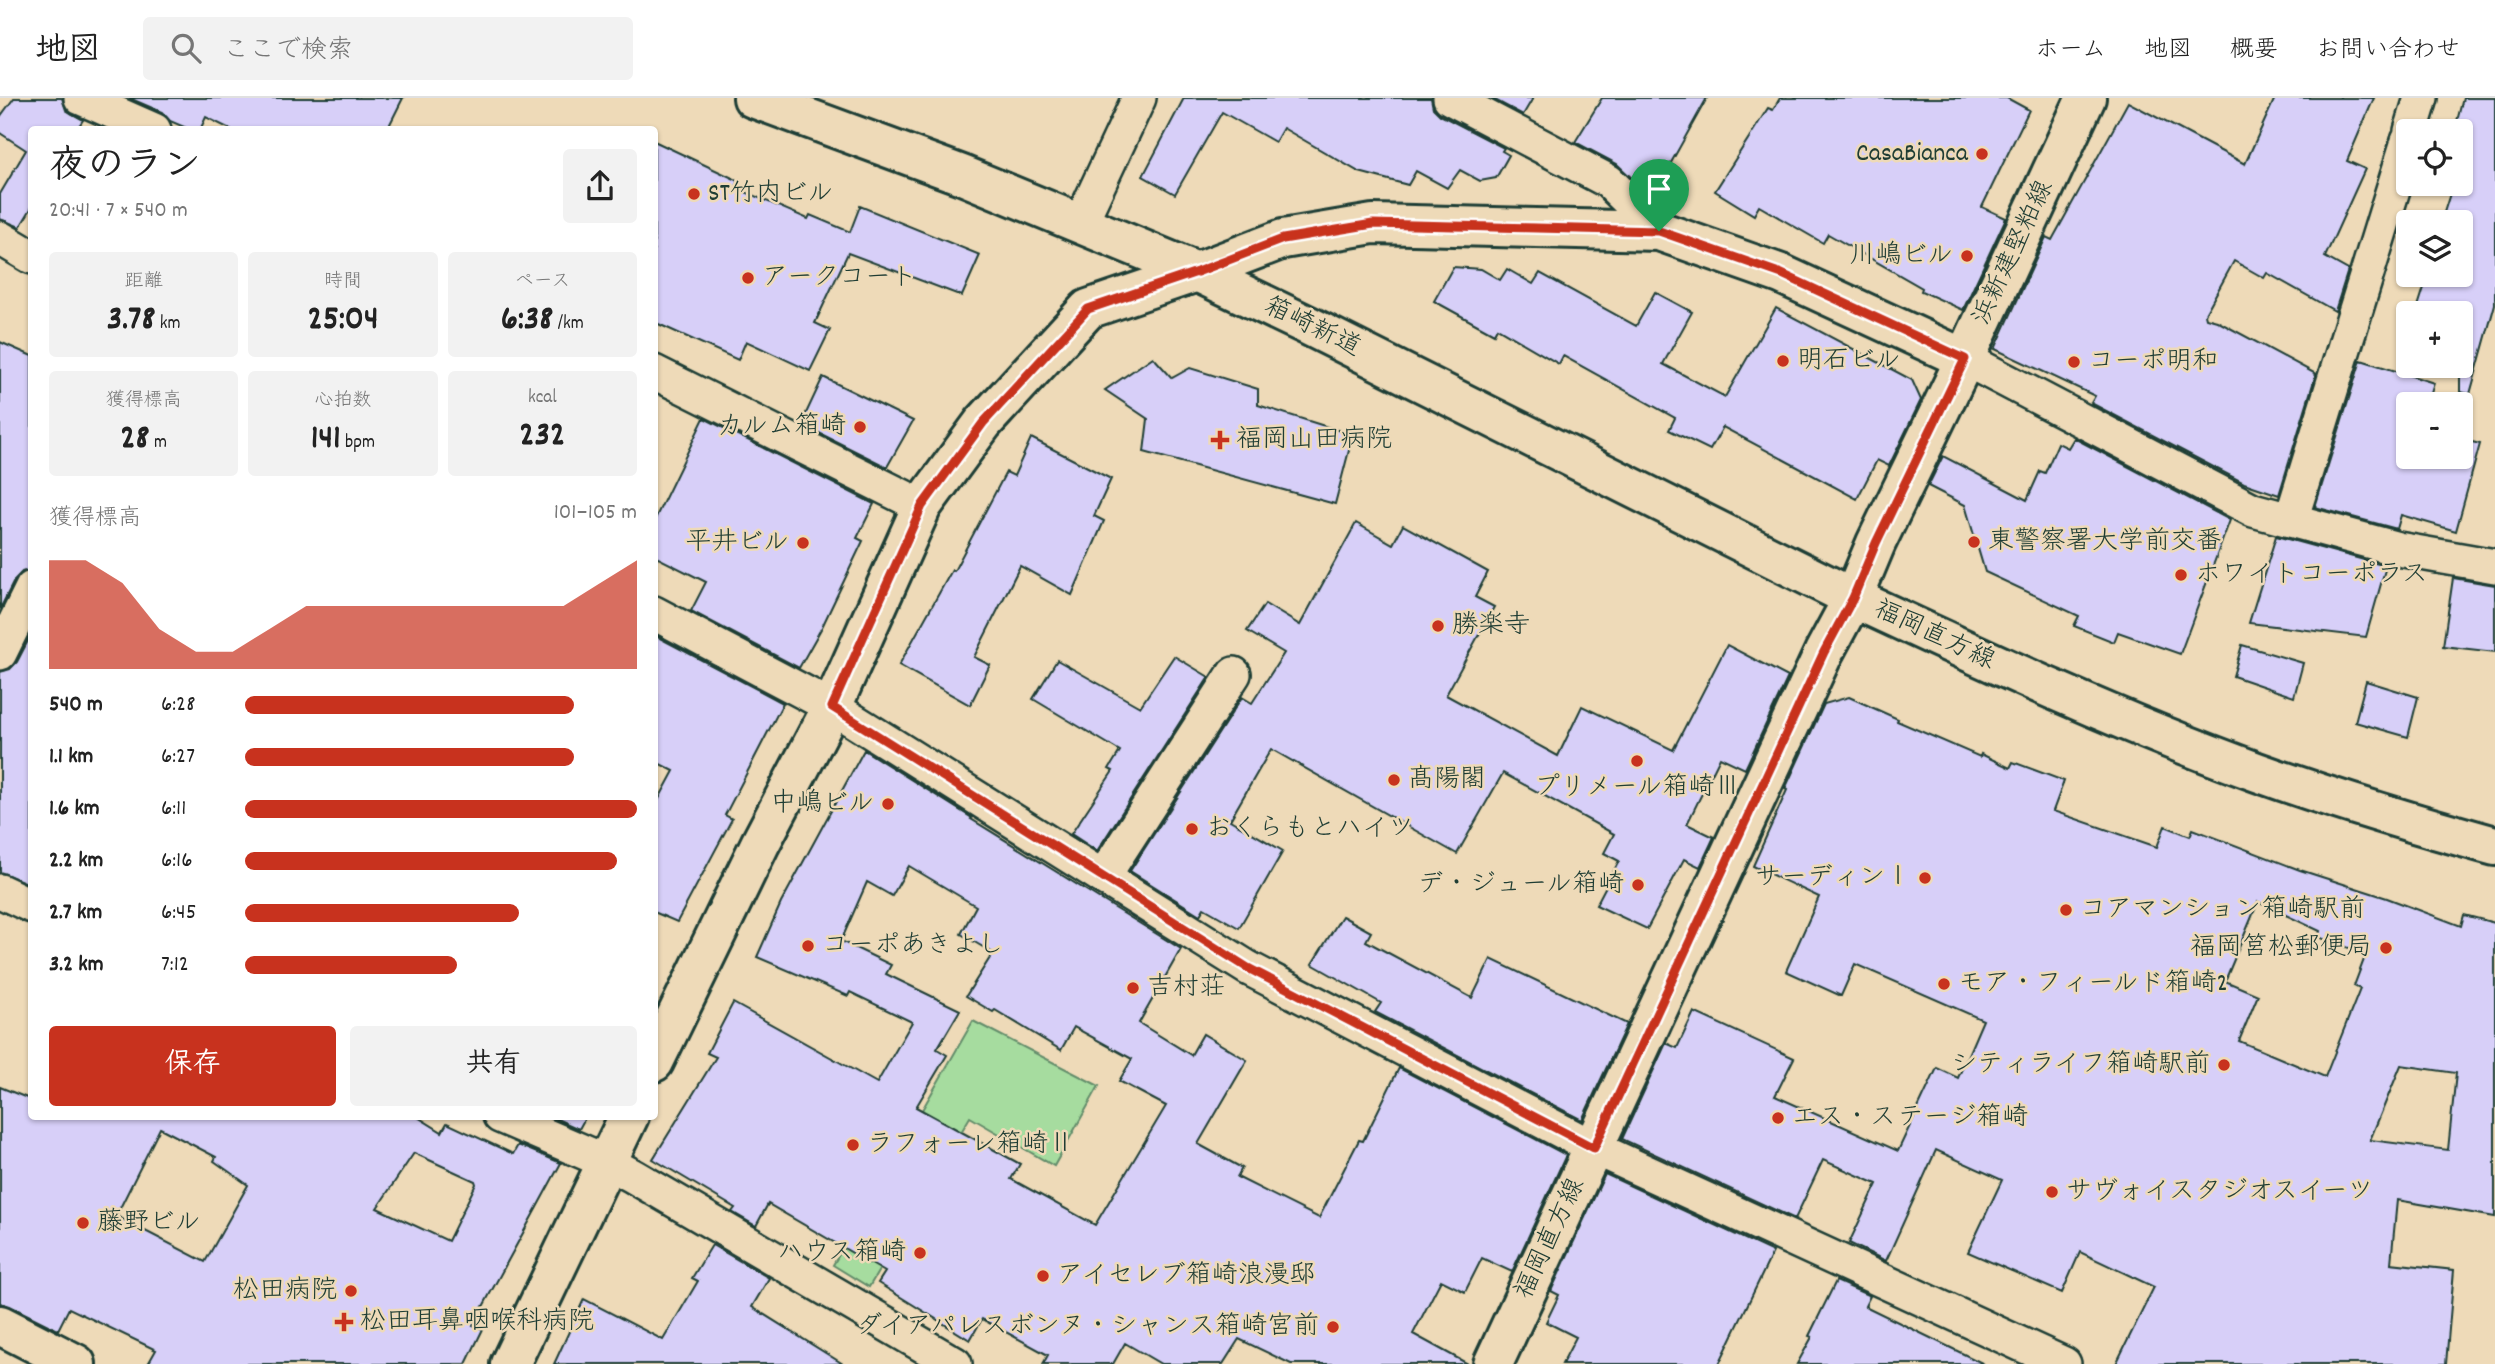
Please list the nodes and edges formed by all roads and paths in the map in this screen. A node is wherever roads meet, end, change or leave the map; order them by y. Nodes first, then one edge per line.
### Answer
1 (81, 98) edge
2 (753, 98) edge
3 (1139, 98) edge
4 (1450, 98) edge
5 (2421, 98) edge
6 (2075, 102) edge
7 (2415, 119) edge
8 (145, 126) edge
9 (2396, 180) edge
10 (1081, 222) junction
11 (1659, 231) junction
12 (0, 238) edge
13 (28, 255) edge
14 (1197, 272) junction
15 (1965, 359) junction
16 (658, 374) edge
17 (922, 506) junction
18 (2291, 520) junction
19 (2495, 566) edge
20 (28, 596) edge
21 (1853, 598) junction
22 (658, 615) edge
23 (0, 653) edge
24 (1234, 674) dead end
25 (832, 707) junction
26 (2495, 846) edge
27 (1103, 877) junction
28 (0, 891) edge
29 (28, 904) edge
30 (658, 1054) edge
31 (509, 1120) edge
32 (627, 1120) edge
33 (1594, 1148) junction
34 (607, 1162) junction
35 (0, 1325) edge
36 (76, 1364) edge
37 (510, 1364) edge
38 (955, 1364) edge
39 (1493, 1364) edge
40 (2064, 1364) edge

1 - 8 street
2 - 10 street, 箱崎新道
3 - 10 street
4 - 11 street
5 - 7 street
6 - 15 street, 浜新建堅粕線
9 - 18 street
10 - 14 street, 箱崎新道
11 - 14 street
11 - 15 street
12 - 13 street
14 - 17 street
14 - 21 street, 箱崎新道
15 - 18 street
15 - 21 street, 浜新建堅粕線
16 - 17 street
17 - 25 street
18 - 19 street
20 - 23 street
21 - 26 street, 福岡直方線
21 - 33 street, 福岡直方線
22 - 25 street
24 - 27 street
25 - 27 street
25 - 30 street
27 - 33 street
28 - 29 street
31 - 34 street
32 - 34 street
33 - 39 street, 福岡直方線
33 - 40 street
34 - 37 street
34 - 38 street
35 - 36 street

